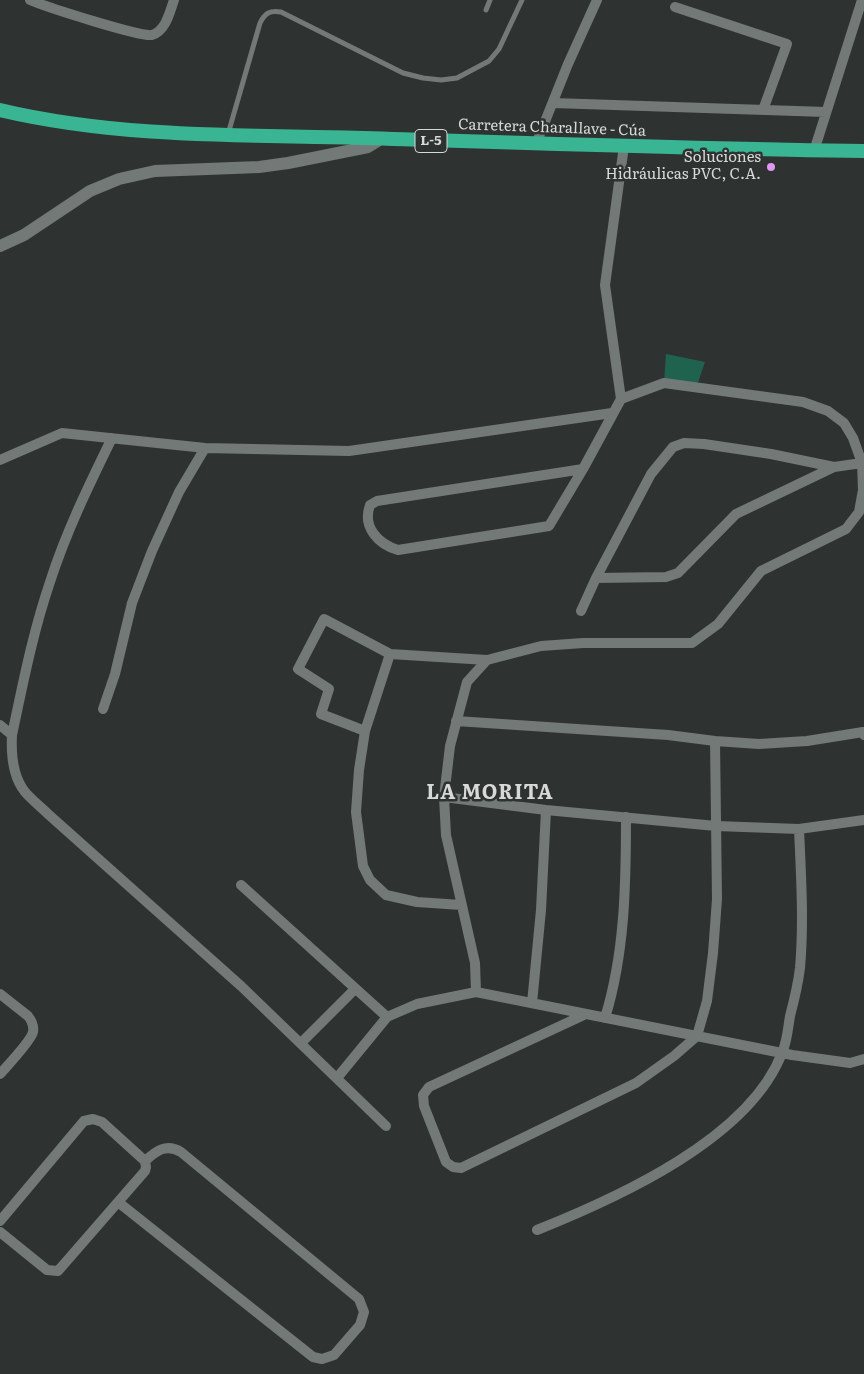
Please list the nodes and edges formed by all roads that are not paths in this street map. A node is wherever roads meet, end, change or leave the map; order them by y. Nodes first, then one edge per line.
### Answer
1 (30, 0) edge
2 (174, 0) edge
3 (490, 0) edge
4 (522, 0) edge
5 (597, 0) edge
6 (862, 0) edge
7 (675, 7) dead end
8 (486, 10) dead end
9 (553, 103) junction
10 (0, 110) edge
11 (763, 110) junction
12 (826, 112) junction
13 (228, 134) junction
14 (381, 139) junction
15 (536, 144) junction
16 (624, 146) junction
17 (814, 151) junction
18 (864, 151) edge
19 (0, 246) edge
20 (621, 398) junction
21 (612, 413) junction
22 (112, 438) junction
23 (205, 448) junction
24 (0, 460) edge
25 (862, 463) junction
26 (834, 467) junction
27 (583, 470) junction
28 (596, 578) junction
29 (581, 611) dead end
30 (390, 654) junction
31 (487, 660) junction
32 (103, 709) dead end
33 (456, 721) junction
34 (0, 724) edge
35 (365, 732) junction
36 (864, 734) edge
37 (12, 735) junction
38 (715, 741) junction
39 (444, 797) junction
40 (546, 810) junction
41 (626, 817) junction
42 (864, 820) edge
43 (716, 826) junction
44 (799, 828) junction
45 (241, 885) dead end
46 (461, 906) junction
47 (355, 989) junction
48 (476, 992) junction
49 (0, 994) edge
50 (532, 1003) junction
51 (586, 1014) junction
52 (387, 1017) junction
53 (605, 1018) junction
54 (697, 1036) junction
55 (301, 1043) junction
56 (783, 1053) junction
57 (864, 1059) edge
58 (0, 1074) edge
59 (337, 1078) junction
60 (386, 1126) dead end
61 (145, 1160) junction
62 (118, 1202) junction
63 (0, 1220) edge
64 (537, 1230) dead end
65 (0, 1232) edge

1 - 2 street
3 - 8 lane
4 - 13 lane
5 - 9 street
6 - 12 street
7 - 11 street
9 - 11 street
9 - 15 street
10 - 13 highway, Carretera Charallave - Cúa / L-5
11 - 12 street
12 - 17 street
13 - 14 highway, Carretera Charallave - Cúa / L-5
14 - 15 highway, Carretera Charallave - Cúa / L-5
14 - 19 street
15 - 16 highway, Carretera Charallave - Cúa / L-5
16 - 17 highway, Carretera Charallave - Cúa / L-5
16 - 20 street
17 - 18 highway, Carretera Charallave - Cúa / L-5
20 - 21 street
20 - 25 street
21 - 23 street
21 - 27 street
22 - 23 street
22 - 24 street
22 - 37 street
23 - 32 street
25 - 26 street
25 - 31 street
26 - 28 street
26 - 28 street
27 - 27 street
28 - 29 street
30 - 31 street
30 - 35 street
30 - 35 street
31 - 33 street
33 - 38 street
33 - 39 street
34 - 37 street
35 - 46 street
36 - 38 street
37 - 55 street
38 - 43 street
39 - 40 street
39 - 46 street
40 - 41 street
40 - 50 street
41 - 43 street
41 - 53 street
42 - 44 street
43 - 44 street
43 - 54 street
44 - 56 street
45 - 47 street
46 - 48 street
47 - 52 street
47 - 55 street
48 - 50 street
48 - 52 street
49 - 58 street
50 - 51 street
51 - 53 street
51 - 54 street
52 - 59 street
53 - 54 street
54 - 56 street
55 - 59 street
56 - 57 street
56 - 64 street
59 - 60 street
61 - 62 street
61 - 62 street
61 - 63 street
62 - 65 street

